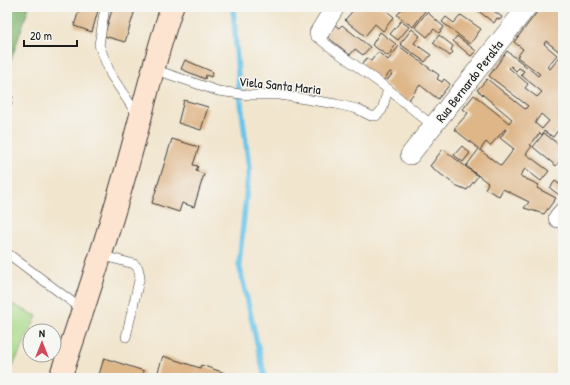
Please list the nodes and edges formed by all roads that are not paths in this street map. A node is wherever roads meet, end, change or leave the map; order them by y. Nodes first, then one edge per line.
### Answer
1 (105, 7) edge
2 (172, 7) edge
3 (335, 7) edge
4 (527, 7) edge
5 (319, 33) joint
6 (153, 69) junction
7 (388, 89) junction
8 (140, 118) junction
9 (433, 126) junction
10 (410, 155) dead end
11 (7, 253) edge
12 (100, 256) junction
13 (83, 310) junction
14 (126, 337) dead end
15 (60, 378) edge

1 - 8 lane
2 - 6 main road
3 - 5 street
4 - 9 street, Rua Bernardo Peralta
5 - 7 lane
6 - 7 lane, Viela Santa Maria
6 - 8 main road
7 - 9 lane
8 - 12 main road
9 - 10 street, Rua Bernardo Peralta
11 - 13 lane
12 - 13 main road
12 - 14 lane
13 - 15 main road

